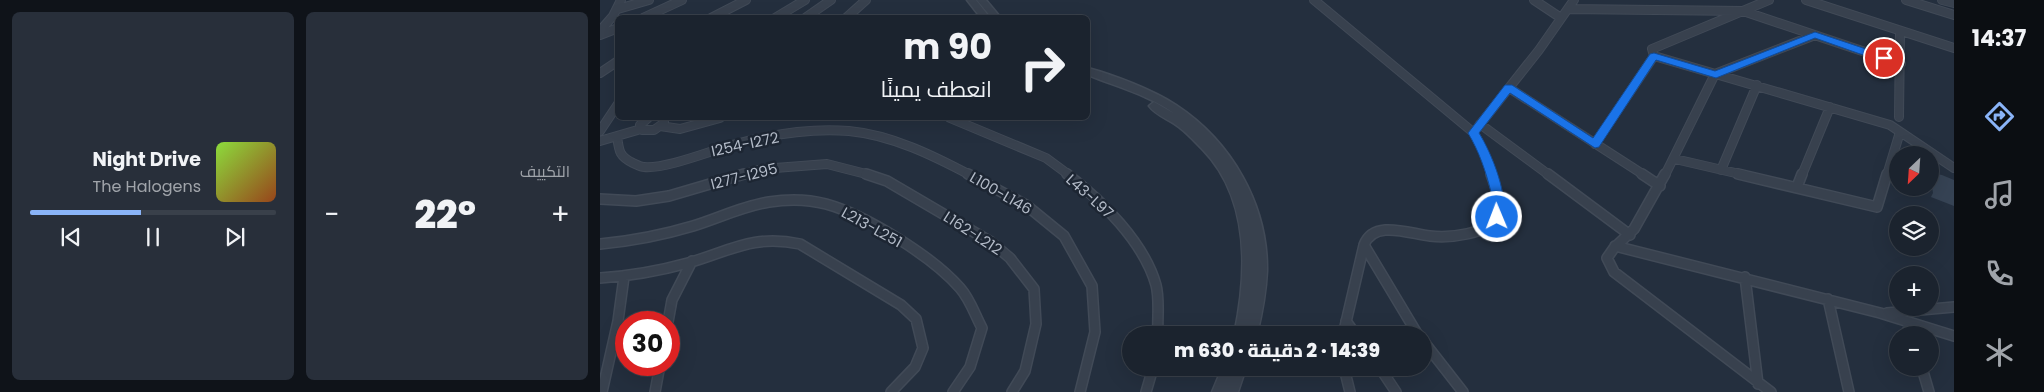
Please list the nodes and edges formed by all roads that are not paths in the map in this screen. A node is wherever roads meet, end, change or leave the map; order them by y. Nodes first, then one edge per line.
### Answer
1 (621, 0) edge
2 (649, 0) edge
3 (682, 0) edge
4 (746, 0) edge
5 (805, 0) edge
6 (831, 0) edge
7 (866, 0) edge
8 (971, 0) edge
9 (981, 0) edge
10 (1314, 0) edge
11 (1534, 0) edge
12 (1574, 0) edge
13 (1769, 0) edge
14 (1806, 0) edge
15 (1906, 0) edge
16 (1942, 0) edge
17 (1954, 3) edge
18 (618, 9) junction
19 (1568, 9) junction
20 (1743, 11) junction
21 (650, 15) edge
22 (717, 15) edge
23 (780, 15) edge
24 (809, 15) edge
25 (849, 15) edge
26 (984, 15) edge
27 (994, 15) edge
28 (1954, 15) edge
29 (1561, 18) junction
30 (615, 29) edge
31 (1900, 30) junction
32 (600, 31) edge
33 (600, 35) edge
34 (1815, 35) junction
35 (1954, 48) edge
36 (1654, 56) junction
37 (615, 64) edge
38 (1901, 64) junction
39 (600, 72) edge
40 (1090, 72) edge
41 (1716, 74) junction
42 (1090, 79) edge
43 (1757, 85) junction
44 (1509, 88) junction
45 (1830, 107) junction
46 (615, 108) edge
47 (1899, 117) dead end
48 (646, 120) edge
49 (665, 120) edge
50 (713, 120) edge
51 (955, 120) edge
52 (1480, 124) junction
53 (660, 126) junction
54 (640, 127) junction
55 (600, 131) edge
56 (1900, 132) junction
57 (1474, 133) junction
58 (600, 136) edge
59 (617, 136) junction
60 (892, 140) joint
61 (600, 141) edge
62 (1595, 144) junction
63 (1675, 159) junction
64 (1954, 168) edge
65 (1721, 170) junction
66 (887, 181) joint
67 (1660, 186) junction
68 (1797, 187) junction
69 (600, 200) edge
70 (1630, 235) junction
71 (600, 244) edge
72 (1364, 245) junction
73 (1615, 246) junction
74 (692, 261) junction
75 (624, 277) junction
76 (1744, 277) junction
77 (600, 278) edge
78 (1828, 299) junction
79 (1954, 307) edge
80 (670, 311) edge
81 (1880, 313) junction
82 (1346, 321) junction
83 (1907, 322) junction
84 (1158, 326) edge
85 (1242, 326) edge
86 (1253, 326) edge
87 (1345, 326) edge
88 (1350, 326) edge
89 (1413, 326) edge
90 (1908, 326) edge
91 (1954, 336) edge
92 (1432, 352) edge
93 (658, 376) edge
94 (1151, 376) edge
95 (1227, 376) edge
96 (1235, 376) edge
97 (1346, 376) edge
98 (1385, 376) edge
99 (1924, 376) edge
100 (1758, 384) junction
101 (602, 392) edge
102 (655, 392) edge
103 (891, 392) edge
104 (953, 392) edge
105 (1012, 392) edge
106 (1080, 392) edge
107 (1146, 392) edge
108 (1224, 392) edge
109 (1350, 392) edge
110 (1396, 392) edge
111 (1463, 392) edge
112 (1771, 392) edge
113 (1849, 392) edge
114 (1929, 392) edge

1 - 18 street
2 - 18 street
3 - 21 street
4 - 22 street
5 - 23 street
6 - 24 street
7 - 25 street
8 - 26 street
9 - 27 street
10 - 57 street
11 - 29 street
12 - 19 street
13 - 20 street
14 - 31 street
15 - 28 street
16 - 17 street
18 - 32 street
19 - 20 street
19 - 29 street
20 - 34 street
20 - 36 street
29 - 44 street
30 - 33 street
31 - 35 street
31 - 38 street
34 - 38 street
34 - 41 street
36 - 41 street
36 - 62 street
37 - 39 street
38 - 47 street
40 - 86 street
41 - 43 street
41 - 63 street
42 - 85 street
43 - 45 street
43 - 65 street
44 - 52 street
44 - 62 street
45 - 56 street
45 - 68 street
46 - 55 street
48 - 54 street
49 - 53 street
50 - 53 street
51 - 84 street, L43-L97
52 - 57 street
52 - 70 street
53 - 54 street
54 - 58 street
54 - 59 street
56 - 64 street
56 - 68 street
57 - 72 street
59 - 60 street, I254-I272
59 - 61 street
60 - 106 street, L100-L146
62 - 67 street
63 - 65 street
63 - 67 street
65 - 68 street
66 - 69 street, I277-I295
66 - 105 street, L162-L212
67 - 70 street
70 - 73 street
71 - 104 street, L213-L251
72 - 82 street
72 - 89 street
73 - 76 street
73 - 100 street
74 - 75 street
74 - 80 street
74 - 103 street
75 - 77 street
75 - 101 street
76 - 78 street
76 - 100 street
78 - 81 street
78 - 113 street
79 - 81 street
81 - 83 street
82 - 87 street
82 - 88 street
83 - 90 street
83 - 91 street
92 - 111 street
93 - 102 street
94 - 107 street
95 - 108 street
96 - 108 street
97 - 109 street
98 - 110 street
99 - 114 street
100 - 112 street

